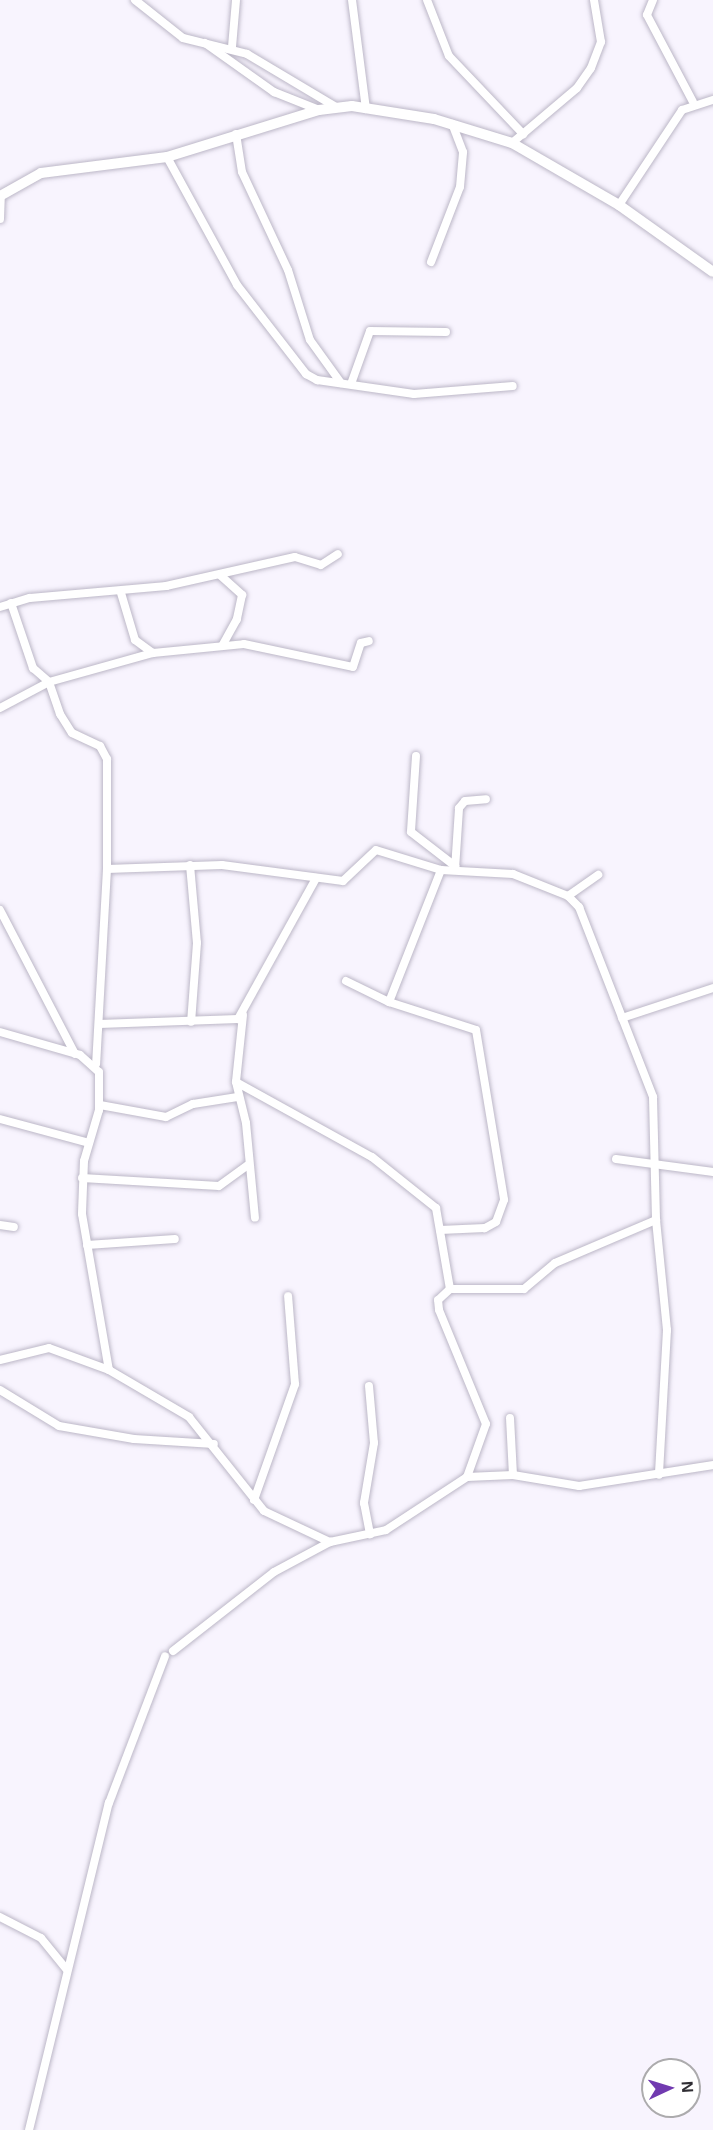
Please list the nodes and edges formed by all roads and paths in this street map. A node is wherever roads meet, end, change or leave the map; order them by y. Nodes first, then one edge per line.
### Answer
1 (135, 0) edge
2 (236, 0) edge
3 (352, 0) edge
4 (428, 0) edge
5 (594, 0) edge
6 (653, 0) edge
7 (205, 43) junction
8 (232, 47) junction
9 (713, 100) edge
10 (693, 102) junction
11 (336, 107) junction
12 (366, 108) junction
13 (319, 110) junction
14 (452, 124) junction
15 (236, 134) junction
16 (523, 134) junction
17 (512, 142) junction
18 (167, 157) junction
19 (1, 195) edge
20 (619, 205) junction
21 (0, 219) edge
22 (431, 262) dead end
23 (713, 272) edge
24 (446, 332) dead end
25 (346, 383) junction
26 (513, 386) dead end
27 (339, 554) dead end
28 (219, 575) junction
29 (121, 593) junction
30 (10, 603) junction
31 (0, 607) edge
32 (369, 641) dead end
33 (224, 644) junction
34 (153, 653) junction
35 (49, 682) junction
36 (0, 708) edge
37 (416, 756) dead end
38 (486, 799) dead end
39 (190, 865) junction
40 (455, 868) junction
41 (107, 869) junction
42 (441, 870) junction
43 (598, 875) dead end
44 (316, 878) junction
45 (568, 896) junction
46 (0, 910) edge
47 (346, 981) dead end
48 (713, 988) edge
49 (389, 1002) junction
50 (243, 1015) junction
51 (622, 1018) junction
52 (191, 1023) junction
53 (99, 1024) junction
54 (0, 1032) edge
55 (75, 1054) junction
56 (96, 1064) junction
57 (236, 1082) junction
58 (237, 1097) junction
59 (100, 1105) junction
60 (0, 1119) edge
61 (89, 1143) junction
62 (616, 1159) dead end
63 (249, 1164) junction
64 (655, 1164) junction
65 (713, 1172) edge
66 (82, 1178) junction
67 (255, 1218) dead end
68 (656, 1220) junction
69 (0, 1225) edge
70 (14, 1227) dead end
71 (440, 1230) junction
72 (175, 1239) dead end
73 (87, 1245) junction
74 (450, 1289) junction
75 (288, 1296) dead end
76 (0, 1360) edge
77 (108, 1370) junction
78 (369, 1386) dead end
79 (0, 1390) edge
80 (510, 1418) dead end
81 (214, 1444) junction
82 (713, 1465) edge
83 (513, 1475) junction
84 (659, 1475) junction
85 (467, 1477) junction
86 (254, 1500) junction
87 (370, 1534) junction
88 (330, 1542) junction
89 (173, 1651) dead end
90 (165, 1656) dead end
91 (0, 1917) edge
92 (67, 1970) junction
93 (29, 2130) edge

1 - 7 street
2 - 8 street
3 - 12 street
4 - 16 street
5 - 16 street
6 - 10 street
7 - 8 street
7 - 13 street
8 - 11 street
9 - 10 street
10 - 20 street
11 - 12 street
11 - 13 street
12 - 14 street
13 - 15 street
14 - 17 street
14 - 22 street
15 - 18 street
15 - 25 street
16 - 17 street
17 - 20 street
18 - 19 street
18 - 25 street
19 - 21 street
20 - 23 street
24 - 25 street
25 - 26 street
27 - 28 street
28 - 29 street
28 - 33 street
29 - 30 street
29 - 34 street
30 - 31 street
30 - 35 street
32 - 33 street
33 - 34 street
34 - 35 street
35 - 36 street
35 - 41 street
37 - 40 street
38 - 40 street
39 - 41 street
39 - 44 street
39 - 52 street
40 - 42 street
40 - 45 street
41 - 53 street
42 - 44 street
42 - 49 street
43 - 45 street
44 - 50 street
45 - 51 street
46 - 55 street
47 - 49 street
48 - 51 street
49 - 71 street
50 - 52 street
50 - 57 street
51 - 64 street
52 - 53 street
53 - 56 street
54 - 55 street
55 - 56 street
56 - 59 street
57 - 58 street
57 - 71 street
58 - 59 street
58 - 63 street
59 - 61 street
60 - 61 street
61 - 66 street
62 - 64 street
63 - 66 street
63 - 67 street
64 - 65 street
64 - 68 street
66 - 73 street
68 - 74 street
68 - 84 street
69 - 70 street
71 - 74 street
72 - 73 street
73 - 77 street
74 - 85 street
75 - 86 street
76 - 77 street
77 - 81 street
78 - 87 street
79 - 81 street
80 - 83 street
81 - 86 street
82 - 84 street
83 - 84 street
83 - 85 street
85 - 87 street
86 - 88 street
87 - 88 street
88 - 89 street
90 - 92 street
91 - 92 street
92 - 93 street

